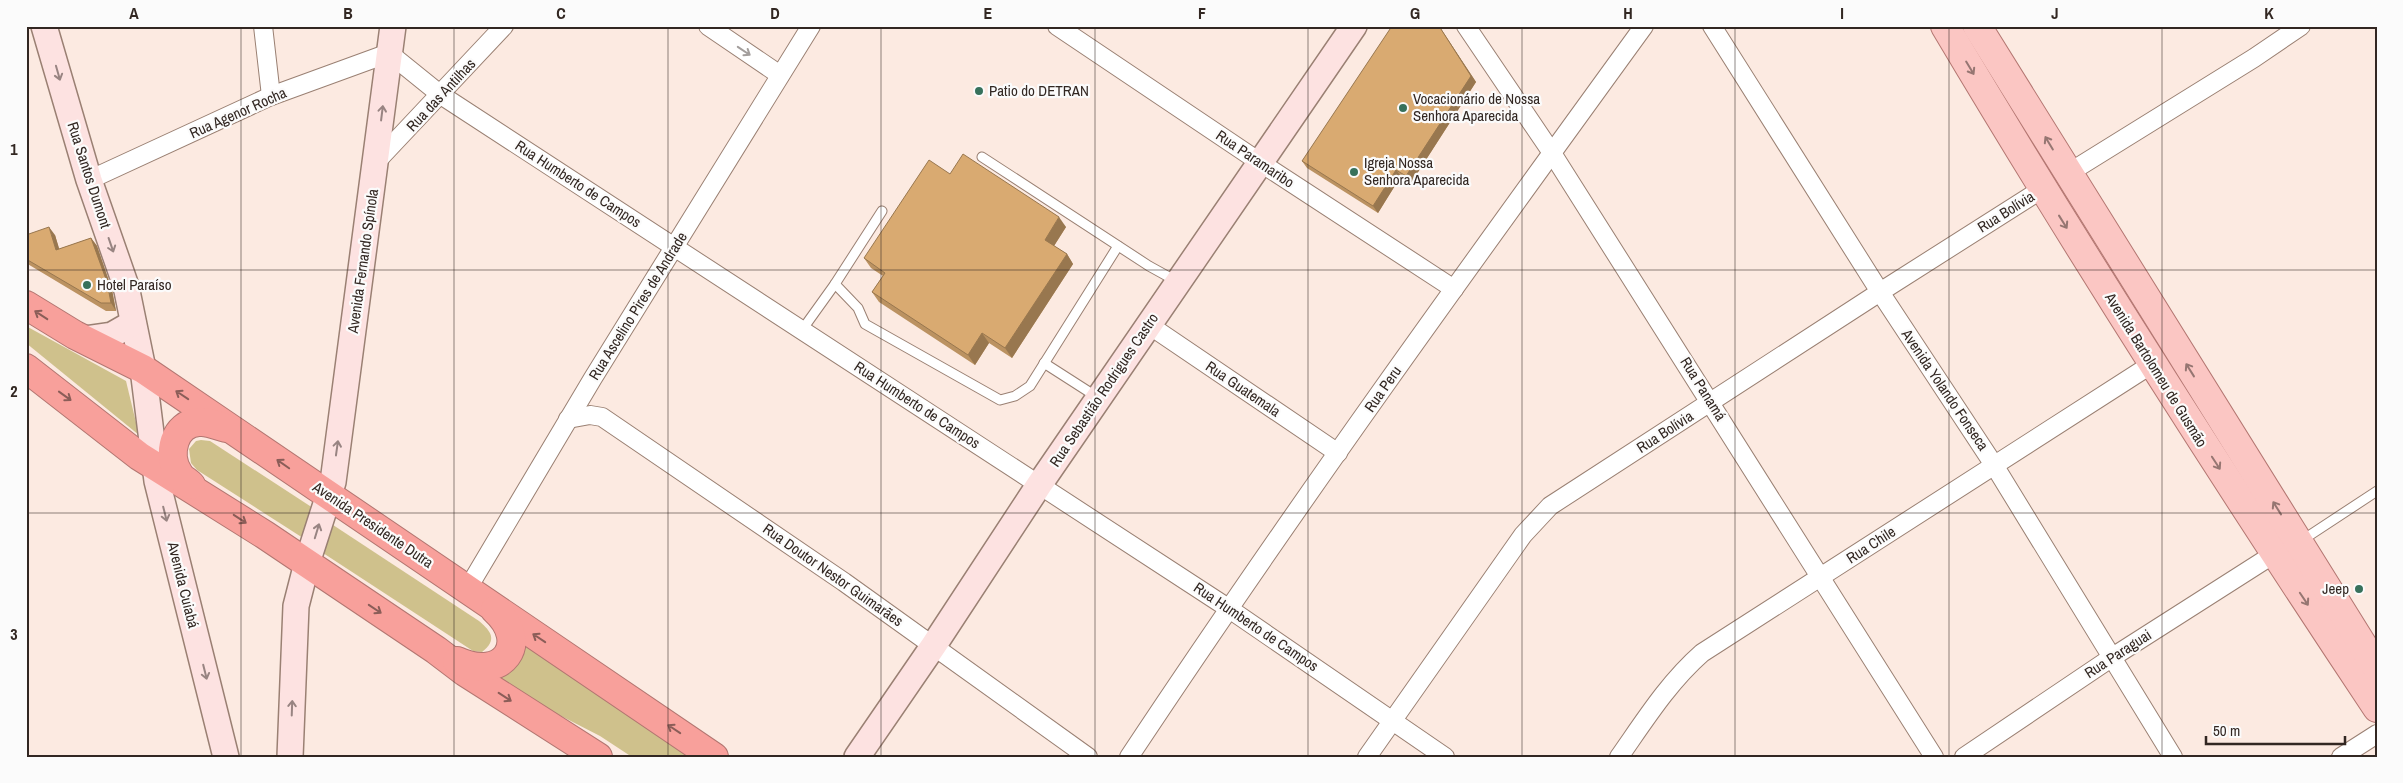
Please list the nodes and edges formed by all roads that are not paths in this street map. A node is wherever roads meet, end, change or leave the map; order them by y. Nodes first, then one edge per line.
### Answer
1 (44, 26) edge
2 (263, 26) edge
3 (393, 26) edge
4 (504, 26) edge
5 (708, 26) edge
6 (811, 26) edge
7 (1354, 26) edge
8 (1466, 26) edge
9 (1644, 26) edge
10 (1712, 26) edge
11 (1945, 26) edge
12 (1977, 26) edge
13 (2301, 26) edge
14 (1062, 28) edge
15 (390, 53) junction
16 (780, 75) junction
17 (441, 95) junction
18 (271, 96) junction
19 (1552, 153) junction
20 (982, 157) dead end
21 (376, 162) junction
22 (1261, 163) junction
23 (2068, 174) junction
24 (89, 180) junction
25 (2042, 189) junction
26 (882, 211) dead end
27 (1118, 246) junction
28 (676, 247) junction
29 (1178, 282) junction
30 (836, 284) junction
31 (1454, 289) junction
32 (1880, 292) junction
33 (26, 305) edge
34 (133, 323) junction
35 (1148, 325) junction
36 (802, 330) junction
37 (84, 339) junction
38 (1044, 363) junction
39 (2152, 364) junction
40 (26, 368) edge
41 (143, 369) junction
42 (1099, 398) junction
43 (1711, 402) junction
44 (148, 412) joint
45 (568, 418) junction
46 (237, 432) junction
47 (1338, 453) junction
48 (1994, 465) junction
49 (155, 466) junction
50 (1039, 485) junction
51 (2377, 491) edge
52 (199, 492) junction
53 (328, 496) junction
54 (2298, 542) junction
55 (2274, 554) junction
56 (307, 563) junction
57 (1820, 579) junction
58 (475, 593) junction
59 (1228, 608) junction
60 (934, 645) junction
61 (436, 650) junction
62 (2111, 658) junction
63 (2377, 668) edge
64 (2377, 708) edge
65 (1394, 720) junction
66 (2377, 734) edge
67 (226, 757) edge
68 (290, 757) edge
69 (598, 757) edge
70 (714, 757) edge
71 (857, 757) edge
72 (1088, 757) edge
73 (1129, 757) edge
74 (1367, 757) edge
75 (1445, 757) edge
76 (1619, 757) edge
77 (1934, 757) edge
78 (1964, 757) edge
79 (2173, 757) edge
80 (2341, 757) edge

1 -> 24 street, Rua Santos Dumont
2 - 18 street
3 - 15 street, Avenida Fernando Spínola
4 - 17 street, Rua das Antilhas
5 -> 16 street
6 - 16 street, Rua Ascelino Pires de Andrade
7 - 22 street, Rua Sebastião Rodrigues Castro
8 - 19 street, Rua Panamá
9 - 19 street, Rua Peru
10 - 32 street, Avenida Yolando Fonseca
11 -> 25 main road, Avenida Bartolomeu de Gusmão
23 -> 12 main road, Avenida Bartolomeu de Gusmão
13 - 23 street
14 - 22 street, Rua Paramaribo
15 - 17 street, Rua Humberto de Campos
15 - 18 street, Rua Agenor Rocha
21 -> 15 street, Avenida Fernando Spínola
16 - 28 street, Rua Ascelino Pires de Andrade
17 - 21 street, Rua das Antilhas
17 - 28 street, Rua Humberto de Campos
18 - 24 street, Rua Agenor Rocha
19 - 31 street, Rua Peru
19 - 43 street, Rua Panamá
20 - 27 lane
53 -> 21 street, Avenida Fernando Spínola
22 - 29 street, Rua Sebastião Rodrigues Castro
22 - 31 street, Rua Paramaribo
54 -> 23 main road, Avenida Bartolomeu de Gusmão
24 -> 34 street, Rua Santos Dumont
25 - 32 street, Rua Bolívia
25 -> 39 main road, Avenida Bartolomeu de Gusmão
26 - 30 lane
27 - 29 lane
27 - 38 lane
28 - 36 street, Rua Humberto de Campos
28 - 45 street, Rua Ascelino Pires de Andrade
29 - 35 street, Rua Sebastião Rodrigues Castro
30 - 36 lane
30 - 38 lane
31 - 47 street, Rua Peru
32 - 43 street, Rua Bolívia
32 - 48 street, Avenida Yolando Fonseca
37 -> 33 highway, Avenida Presidente Dutra
34 - 37 street
34 - 41 street, Rua Santos Dumont
35 - 42 street, Rua Sebastião Rodrigues Castro
35 - 47 street, Rua Guatemala
36 - 50 street, Rua Humberto de Campos
37 - 41 highway, Avenida Presidente Dutra
38 - 42 lane
39 - 48 street, Rua Chile
39 -> 55 main road, Avenida Bartolomeu de Gusmão
40 -> 49 highway
41 - 44 street, Rua Santos Dumont
46 -> 41 highway, Avenida Presidente Dutra
42 - 50 street, Rua Sebastião Rodrigues Castro
43 - 57 street, Rua Panamá
43 - 65 street, Rua Bolívia
44 - 49 street, Avenida Cuiabá
45 - 58 street, Rua Ascelino Pires de Andrade
45 - 60 street, Rua Doutor Nestor Guimarães
46 - 52 highway
53 -> 46 highway, Avenida Presidente Dutra
47 - 59 street, Rua Peru
48 - 57 street, Rua Chile
48 - 62 street, Avenida Yolando Fonseca
49 - 52 highway
49 -> 67 street, Avenida Cuiabá
50 - 59 street, Rua Humberto de Campos
50 - 60 street, Rua Sebastião Rodrigues Castro
51 - 54 lane
52 -> 56 highway
56 -> 53 street, Avenida Fernando Spínola
53 - 58 highway, Avenida Presidente Dutra
54 - 63 main road, Avenida Bartolomeu de Gusmão
55 - 62 street, Rua Paraguai
55 -> 64 main road, Avenida Bartolomeu de Gusmão
56 -> 61 highway
68 -> 56 street, Avenida Fernando Spínola
57 - 76 street, Rua Chile
57 - 77 street, Rua Panamá
58 - 61 highway
70 -> 58 highway, Avenida Presidente Dutra
59 - 65 street, Rua Humberto de Campos
59 - 73 street, Rua Peru
60 - 71 street, Rua Sebastião Rodrigues Castro
60 - 72 street, Rua Doutor Nestor Guimarães
61 -> 69 highway
62 - 78 street, Rua Paraguai
62 - 79 street, Avenida Yolando Fonseca
65 - 74 street, Rua Bolívia
65 - 75 street, Rua Humberto de Campos
66 - 80 street

